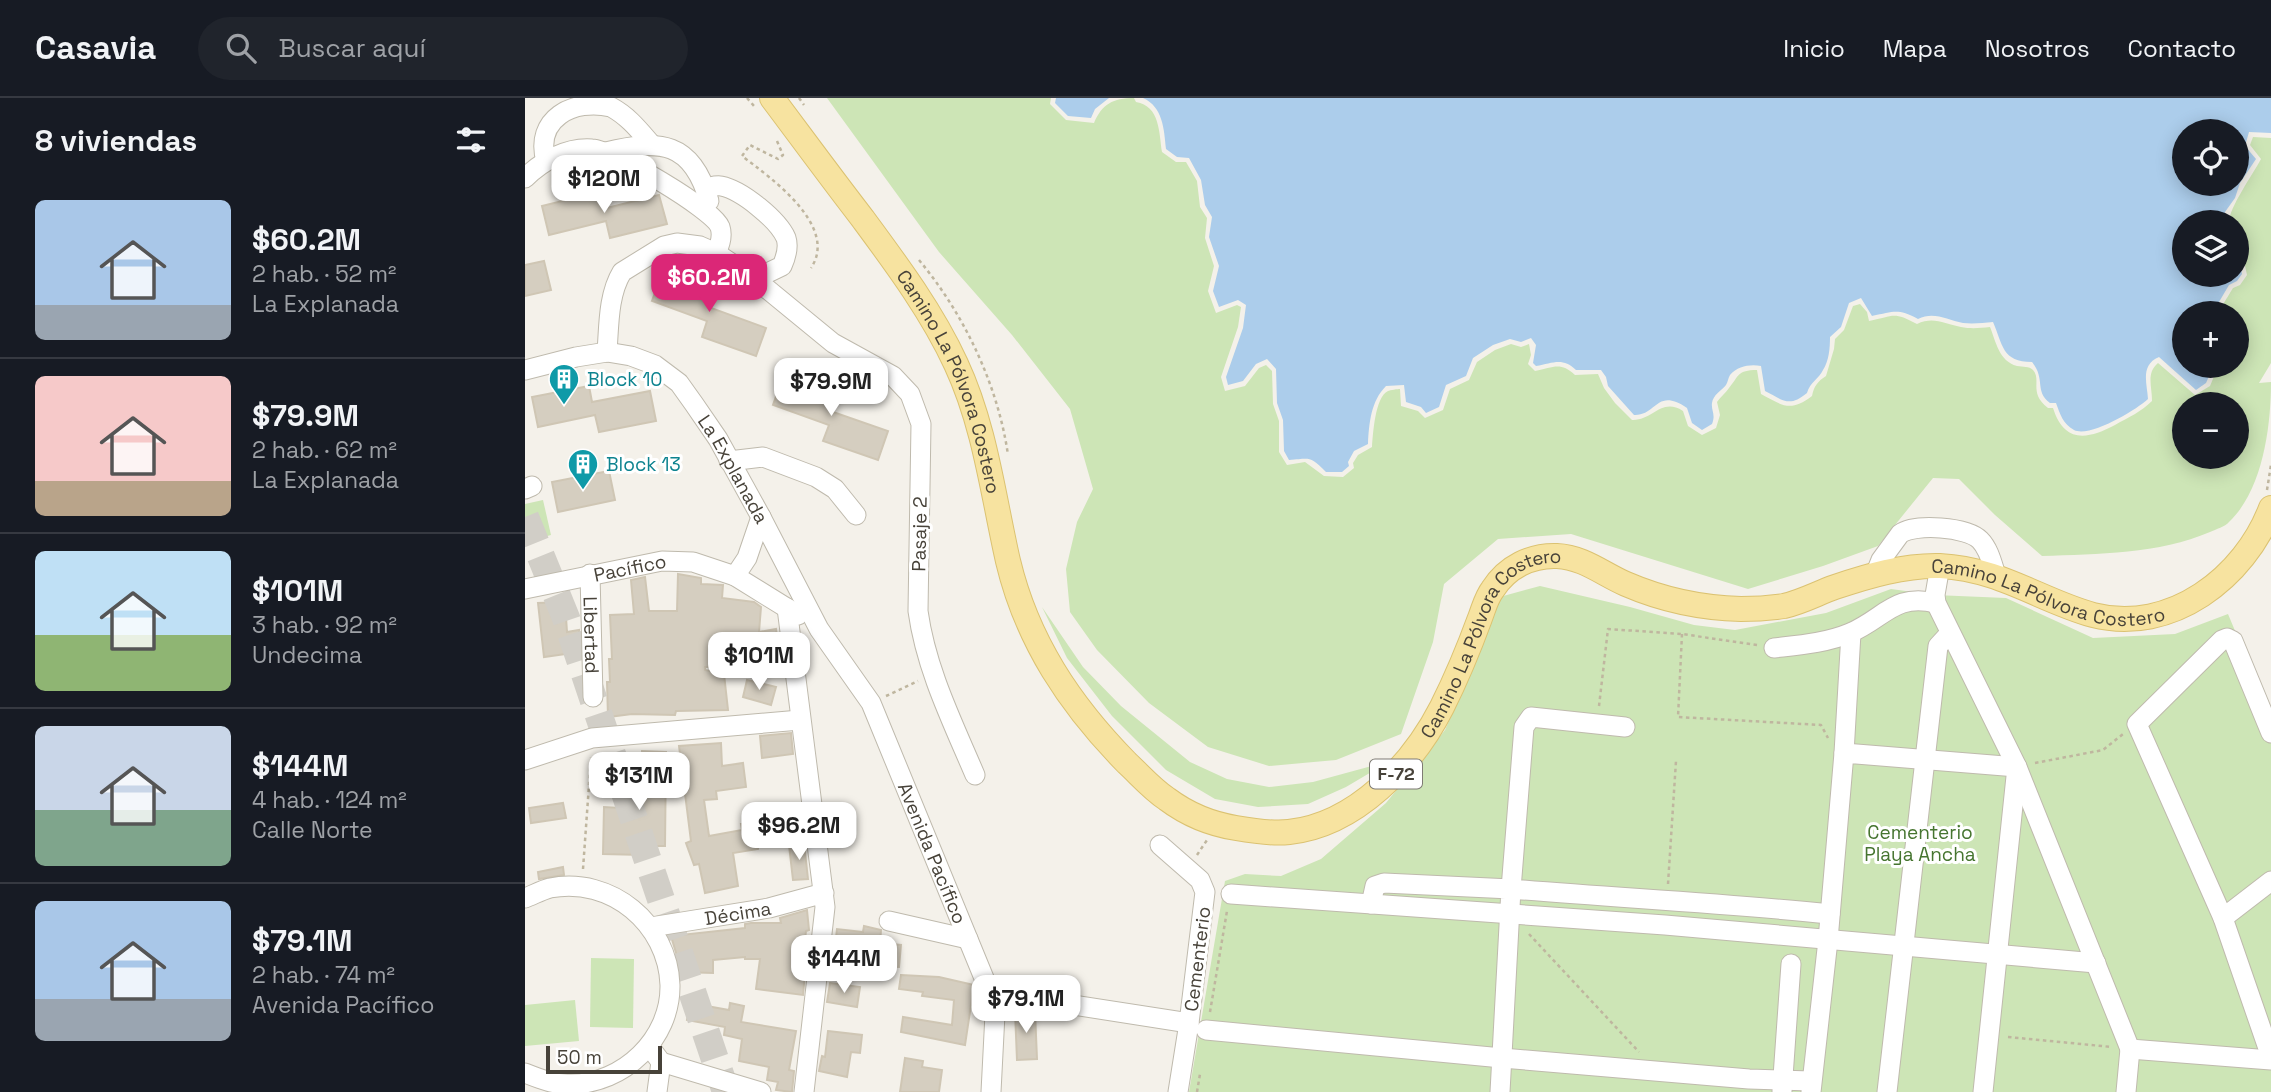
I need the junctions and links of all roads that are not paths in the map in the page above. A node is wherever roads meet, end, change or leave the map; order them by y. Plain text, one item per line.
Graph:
1 (763, 103) edge
2 (652, 144) junction
3 (606, 152) junction
4 (546, 161) junction
5 (525, 178) edge
6 (705, 188) junction
7 (713, 215) junction
8 (716, 253) junction
9 (755, 279) junction
10 (607, 352) junction
11 (525, 370) edge
12 (729, 461) junction
13 (2271, 508) edge
14 (856, 515) dead end
15 (761, 517) junction
16 (1940, 566) junction
17 (590, 575) junction
18 (1875, 575) junction
19 (1996, 575) junction
20 (735, 576) junction
21 (525, 589) edge
22 (1936, 603) junction
23 (787, 608) junction
24 (820, 629) junction
25 (1851, 633) junction
26 (1950, 633) junction
27 (1774, 648) road end
28 (593, 697) dead end
29 (800, 720) junction
30 (1625, 727) dead end
31 (2271, 733) edge
32 (1844, 753) junction
33 (1925, 759) junction
34 (525, 760) edge
35 (2017, 767) junction
36 (975, 775) dead end
37 (1160, 845) dead end
38 (2271, 881) edge
39 (1511, 889) junction
40 (824, 893) junction
41 (1231, 894) road end
42 (525, 898) edge
43 (1371, 904) junction
44 (1510, 913) junction
45 (1830, 914) junction
46 (2223, 918) junction
47 (889, 920) dead end
48 (651, 927) junction
49 (968, 939) junction
50 (1828, 940) junction
51 (1905, 947) junction
52 (1997, 953) junction
53 (2096, 963) junction
54 (1791, 964) dead end
55 (1009, 995) dead end
56 (1198, 1027) junction
57 (649, 1046) junction
58 (2130, 1049) junction
59 (1502, 1058) junction
60 (2271, 1058) edge
61 (661, 1062) junction
62 (525, 1073) edge
63 (1782, 1086) edge
64 (1811, 1087) edge
65 (570, 1088) edge
66 (657, 1092) edge
67 (761, 1092) edge
68 (804, 1092) edge
69 (991, 1092) edge
70 (1178, 1092) edge
71 (1500, 1092) edge
72 (1887, 1092) edge
73 (1983, 1092) edge
74 (2126, 1092) edge

1 - 18 main road, Camino La Pólvora Costero / F-72
2 - 3 street
2 - 4 street
2 - 6 street
3 - 4 street
3 - 7 street
4 - 5 street
6 - 7 street
6 - 9 street
7 - 8 street
8 - 9 street
8 - 10 street
9 - 36 street, Pasaje 2
10 - 11 street, La Explanada
10 - 12 street, La Explanada
12 - 14 street
12 - 15 street, La Explanada
13 - 19 main road, Camino La Pólvora Costero / F-72
15 - 20 street
15 - 24 street, La Explanada
16 - 18 main road, Camino La Pólvora Costero / F-72
16 - 19 main road, Camino La Pólvora Costero / F-72
16 - 22 street
17 - 20 street, Pacífico
17 - 21 street, Pacífico
17 - 28 street, Libertad
18 - 19 street
20 - 23 street, Pacífico
22 - 25 street
22 - 26 street
23 - 24 street, Pacífico
23 - 29 street
24 - 49 street, Avenida Pacífico
25 - 27 street
25 - 32 street
26 - 33 street
26 - 35 street
29 - 34 street
29 - 40 street
30 - 39 street
31 - 46 street
32 - 33 street
32 - 45 street
33 - 35 street
33 - 51 street
35 - 52 street
35 - 53 street
37 - 56 street, Cementerio
38 - 46 street
39 - 43 street
39 - 44 street
39 - 45 street
40 - 48 street, Décima
40 - 68 street
41 - 43 street
42 - 48 street
43 - 44 street
44 - 50 street
44 - 59 street
45 - 50 street
46 - 60 street
47 - 49 street
48 - 57 street
49 - 69 street, Avenida Pacífico
50 - 51 street
50 - 64 street
51 - 52 street
51 - 72 street
52 - 53 street
52 - 73 street
53 - 58 street
54 - 63 street
55 - 56 street
56 - 59 street
56 - 70 street, Cementerio
57 - 61 street
57 - 65 street
58 - 60 street
58 - 74 street
59 - 63 street
59 - 71 street
61 - 66 street
61 - 67 street
62 - 65 street
63 - 64 street

